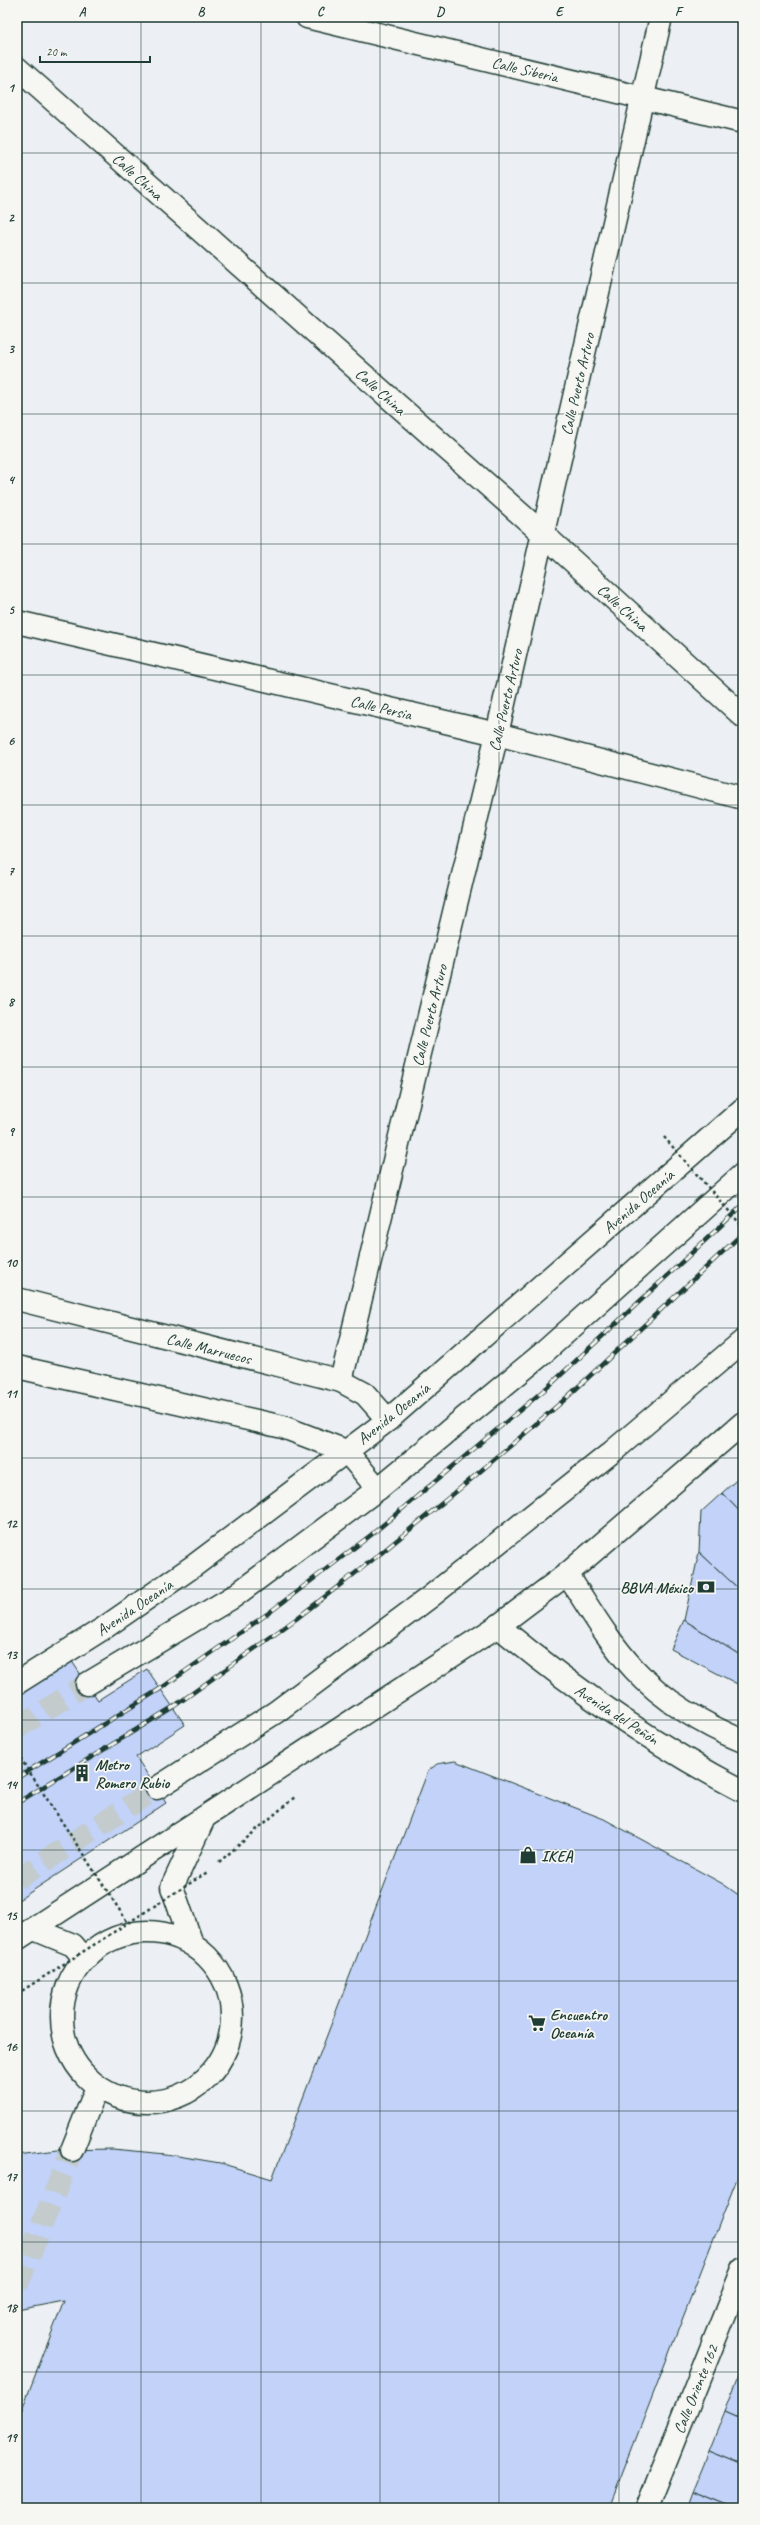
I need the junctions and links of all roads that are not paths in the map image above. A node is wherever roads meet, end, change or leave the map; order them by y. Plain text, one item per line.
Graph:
1 (307, 17) edge
2 (661, 17) edge
3 (17, 68) edge
4 (642, 97) junction
5 (743, 122) edge
6 (543, 534) junction
7 (17, 622) edge
8 (743, 716) edge
9 (497, 734) junction
10 (743, 798) edge
11 (743, 1109) edge
12 (743, 1174) edge
13 (17, 1299) edge
14 (743, 1341) edge
15 (17, 1367) edge
16 (341, 1381) junction
17 (388, 1420) junction
18 (743, 1423) edge
19 (346, 1451) junction
20 (378, 1489) junction
21 (567, 1574) junction
22 (498, 1626) junction
23 (17, 1683) edge
24 (87, 1684) tunnel mouth
25 (743, 1741) edge
26 (157, 1788) tunnel mouth
27 (743, 1791) edge
28 (204, 1818) junction
29 (26, 1934) edge
30 (192, 1944) junction
31 (84, 1958) junction
32 (98, 2087) junction
33 (72, 2150) tunnel mouth
34 (743, 2269) edge
35 (647, 2508) edge

1 - 4 main road, Calle Siberia
2 - 4 main road, Calle Puerto Arturo
3 - 6 main road, Calle China
4 - 5 main road, Calle Siberia
4 - 6 main road, Calle Puerto Arturo
6 - 8 main road, Calle China
6 - 9 main road, Calle Puerto Arturo
7 - 9 main road, Calle Persia
9 - 10 main road, Calle Persia
9 - 16 main road, Calle Puerto Arturo
11 - 17 main road, Avenida Oceanía
12 - 20 main road
13 - 16 main road, Calle Marruecos
14 - 26 main road
15 - 19 main road
16 - 17 main road, Calle Marruecos
17 - 19 main road, Avenida Oceanía
18 - 21 main road
19 - 20 main road
19 - 23 main road, Avenida Oceanía
20 - 24 main road
21 - 22 main road
21 - 25 main road
22 - 27 main road, Avenida del Peñón
22 - 28 main road
28 - 29 main road
28 - 30 main road
29 - 31 main road
30 - 31 main road
30 - 32 main road
31 - 32 main road
32 - 33 main road
34 - 35 main road, Calle Oriente 162

